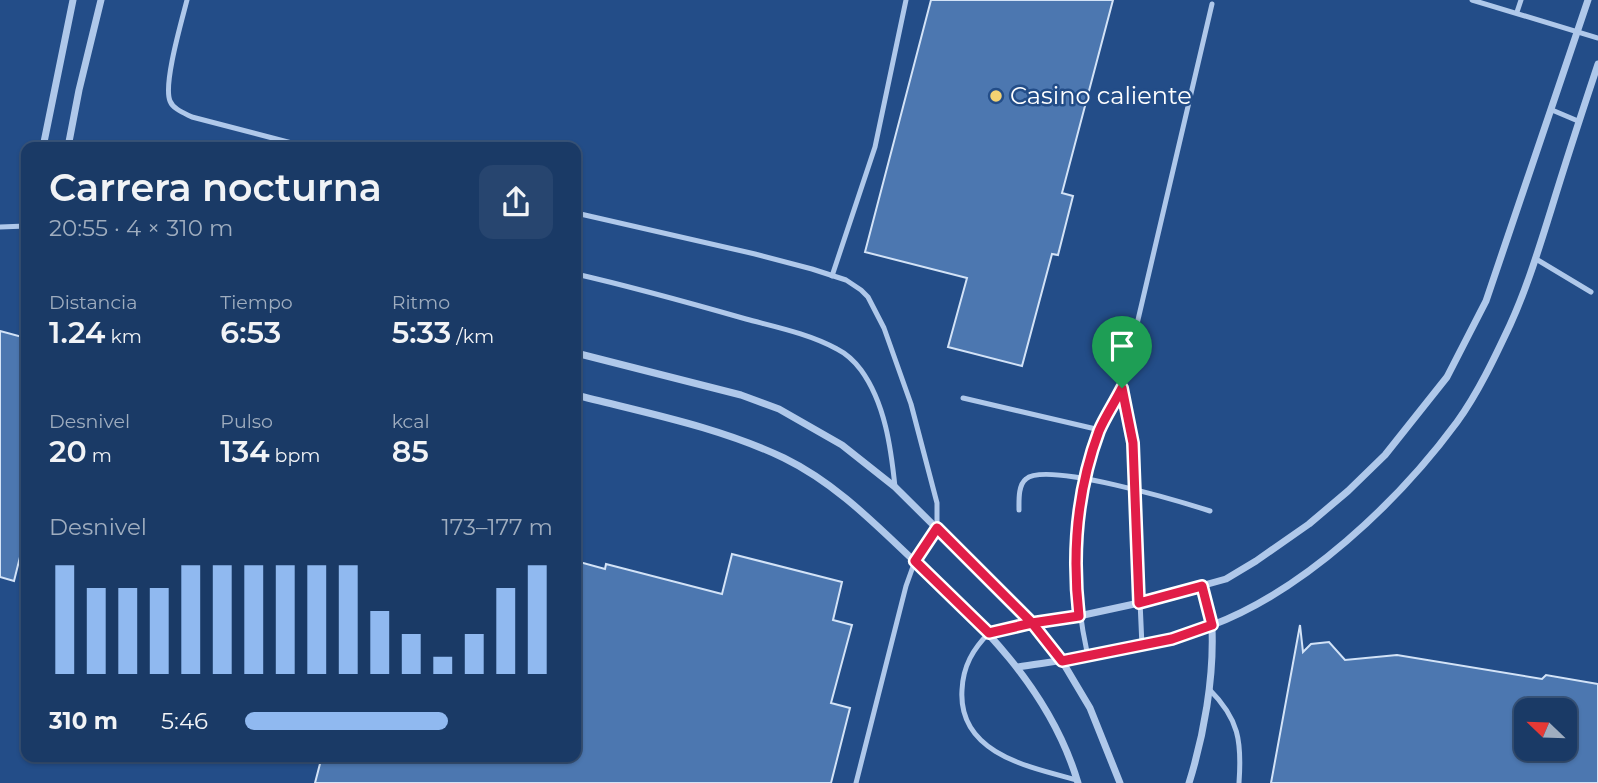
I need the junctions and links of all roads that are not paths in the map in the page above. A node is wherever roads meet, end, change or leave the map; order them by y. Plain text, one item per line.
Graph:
1 (73, 0) edge
2 (101, 0) edge
3 (187, 0) edge
4 (906, 0) edge
5 (1472, 0) edge
6 (1521, 0) edge
7 (1588, 0) edge
8 (1212, 4) dead end
9 (1517, 12) junction
10 (1578, 31) junction
11 (1598, 38) edge
12 (1598, 64) edge
13 (1552, 110) junction
14 (1578, 121) junction
15 (44, 142) edge
16 (69, 142) edge
17 (284, 142) edge
18 (581, 214) edge
19 (21, 226) edge
20 (0, 227) edge
21 (1536, 259) junction
22 (581, 275) edge
23 (832, 276) junction
24 (1591, 292) dead end
25 (581, 355) edge
26 (1122, 388) junction
27 (581, 397) edge
28 (963, 398) dead end
29 (1100, 430) junction
30 (1085, 479) junction
31 (895, 487) junction
32 (1136, 490) junction
33 (1019, 510) dead end
34 (1210, 512) dead end
35 (937, 528) junction
36 (915, 561) junction
37 (1202, 586) junction
38 (1139, 603) junction
39 (1079, 616) junction
40 (1032, 623) junction
41 (1212, 625) junction
42 (989, 633) junction
43 (1142, 646) junction
44 (1088, 657) junction
45 (1062, 661) junction
46 (1018, 667) junction
47 (1209, 689) junction
48 (1077, 781) edge
49 (856, 783) edge
50 (1120, 783) edge
51 (1189, 783) edge
52 (1239, 783) edge

1 - 15 street
2 - 16 street
3 - 17 lane
4 - 23 lane
5 - 9 lane
6 - 9 lane
7 - 10 street
8 - 26 lane
9 - 10 lane
10 - 11 lane
10 - 13 street
12 - 14 street
13 - 14 lane
13 - 37 street
14 - 21 street
18 - 23 lane
19 - 20 lane
21 - 24 lane
21 - 41 street
22 - 31 lane
23 - 35 lane
25 - 31 street
26 - 29 lane
26 - 32 lane
27 - 36 street
28 - 29 lane
29 - 30 lane
30 - 32 lane
30 - 33 lane
30 - 39 lane
31 - 35 street
32 - 34 lane
32 - 38 lane
35 - 36 lane
35 - 40 street
36 - 42 street
36 - 49 lane
37 - 38 street
37 - 41 street
38 - 39 street
38 - 43 lane
39 - 40 street
39 - 44 lane
40 - 42 street
40 - 45 street
41 - 43 street
41 - 47 street
42 - 46 street
42 - 48 lane
43 - 44 street
44 - 45 street
45 - 46 street
45 - 50 street
46 - 48 street
47 - 51 street
47 - 52 lane

